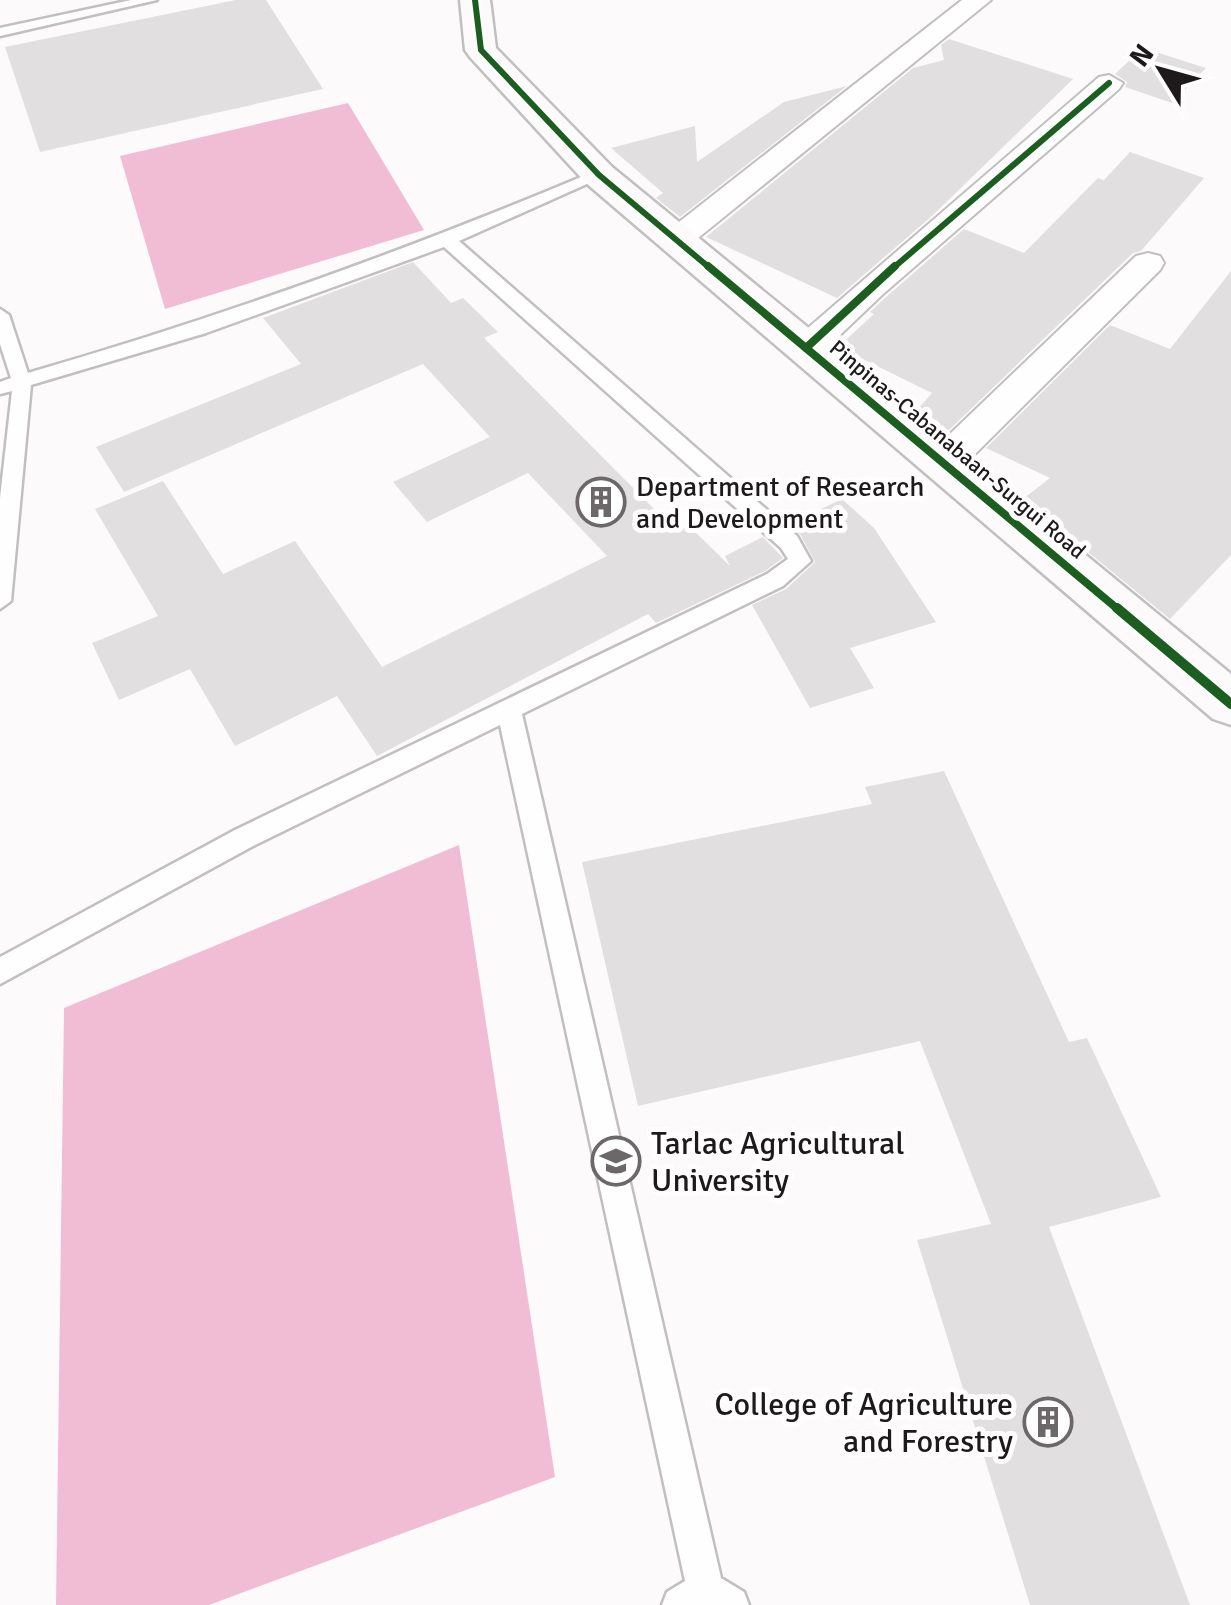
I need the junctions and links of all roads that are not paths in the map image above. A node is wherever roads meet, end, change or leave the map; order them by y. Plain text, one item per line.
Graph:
1 (150, 0) edge
2 (475, 0) edge
3 (978, 0) edge
4 (0, 32) edge
5 (1109, 83) dead end
6 (599, 176) junction
7 (447, 240) junction
8 (676, 240) junction
9 (1148, 263) dead end
10 (0, 315) edge
11 (806, 348) junction
12 (22, 383) junction
13 (0, 388) edge
14 (943, 463) junction
15 (0, 601) edge
16 (1231, 704) edge
17 (508, 711) junction
18 (0, 971) edge
19 (705, 1600) edge

1 - 4 lane
2 - 6 street, Pinpinas-Cabanabaan-Surgui Road
3 - 8 street
5 - 11 street
6 - 7 lane
6 - 8 street, Pinpinas-Cabanabaan-Surgui Road
7 - 12 lane
7 - 17 lane
8 - 11 street, Pinpinas-Cabanabaan-Surgui Road
9 - 14 street
10 - 12 lane
11 - 14 street, Pinpinas-Cabanabaan-Surgui Road
12 - 13 lane
12 - 15 lane
14 - 16 street, Pinpinas-Cabanabaan-Surgui Road
17 - 18 lane
17 - 19 lane

